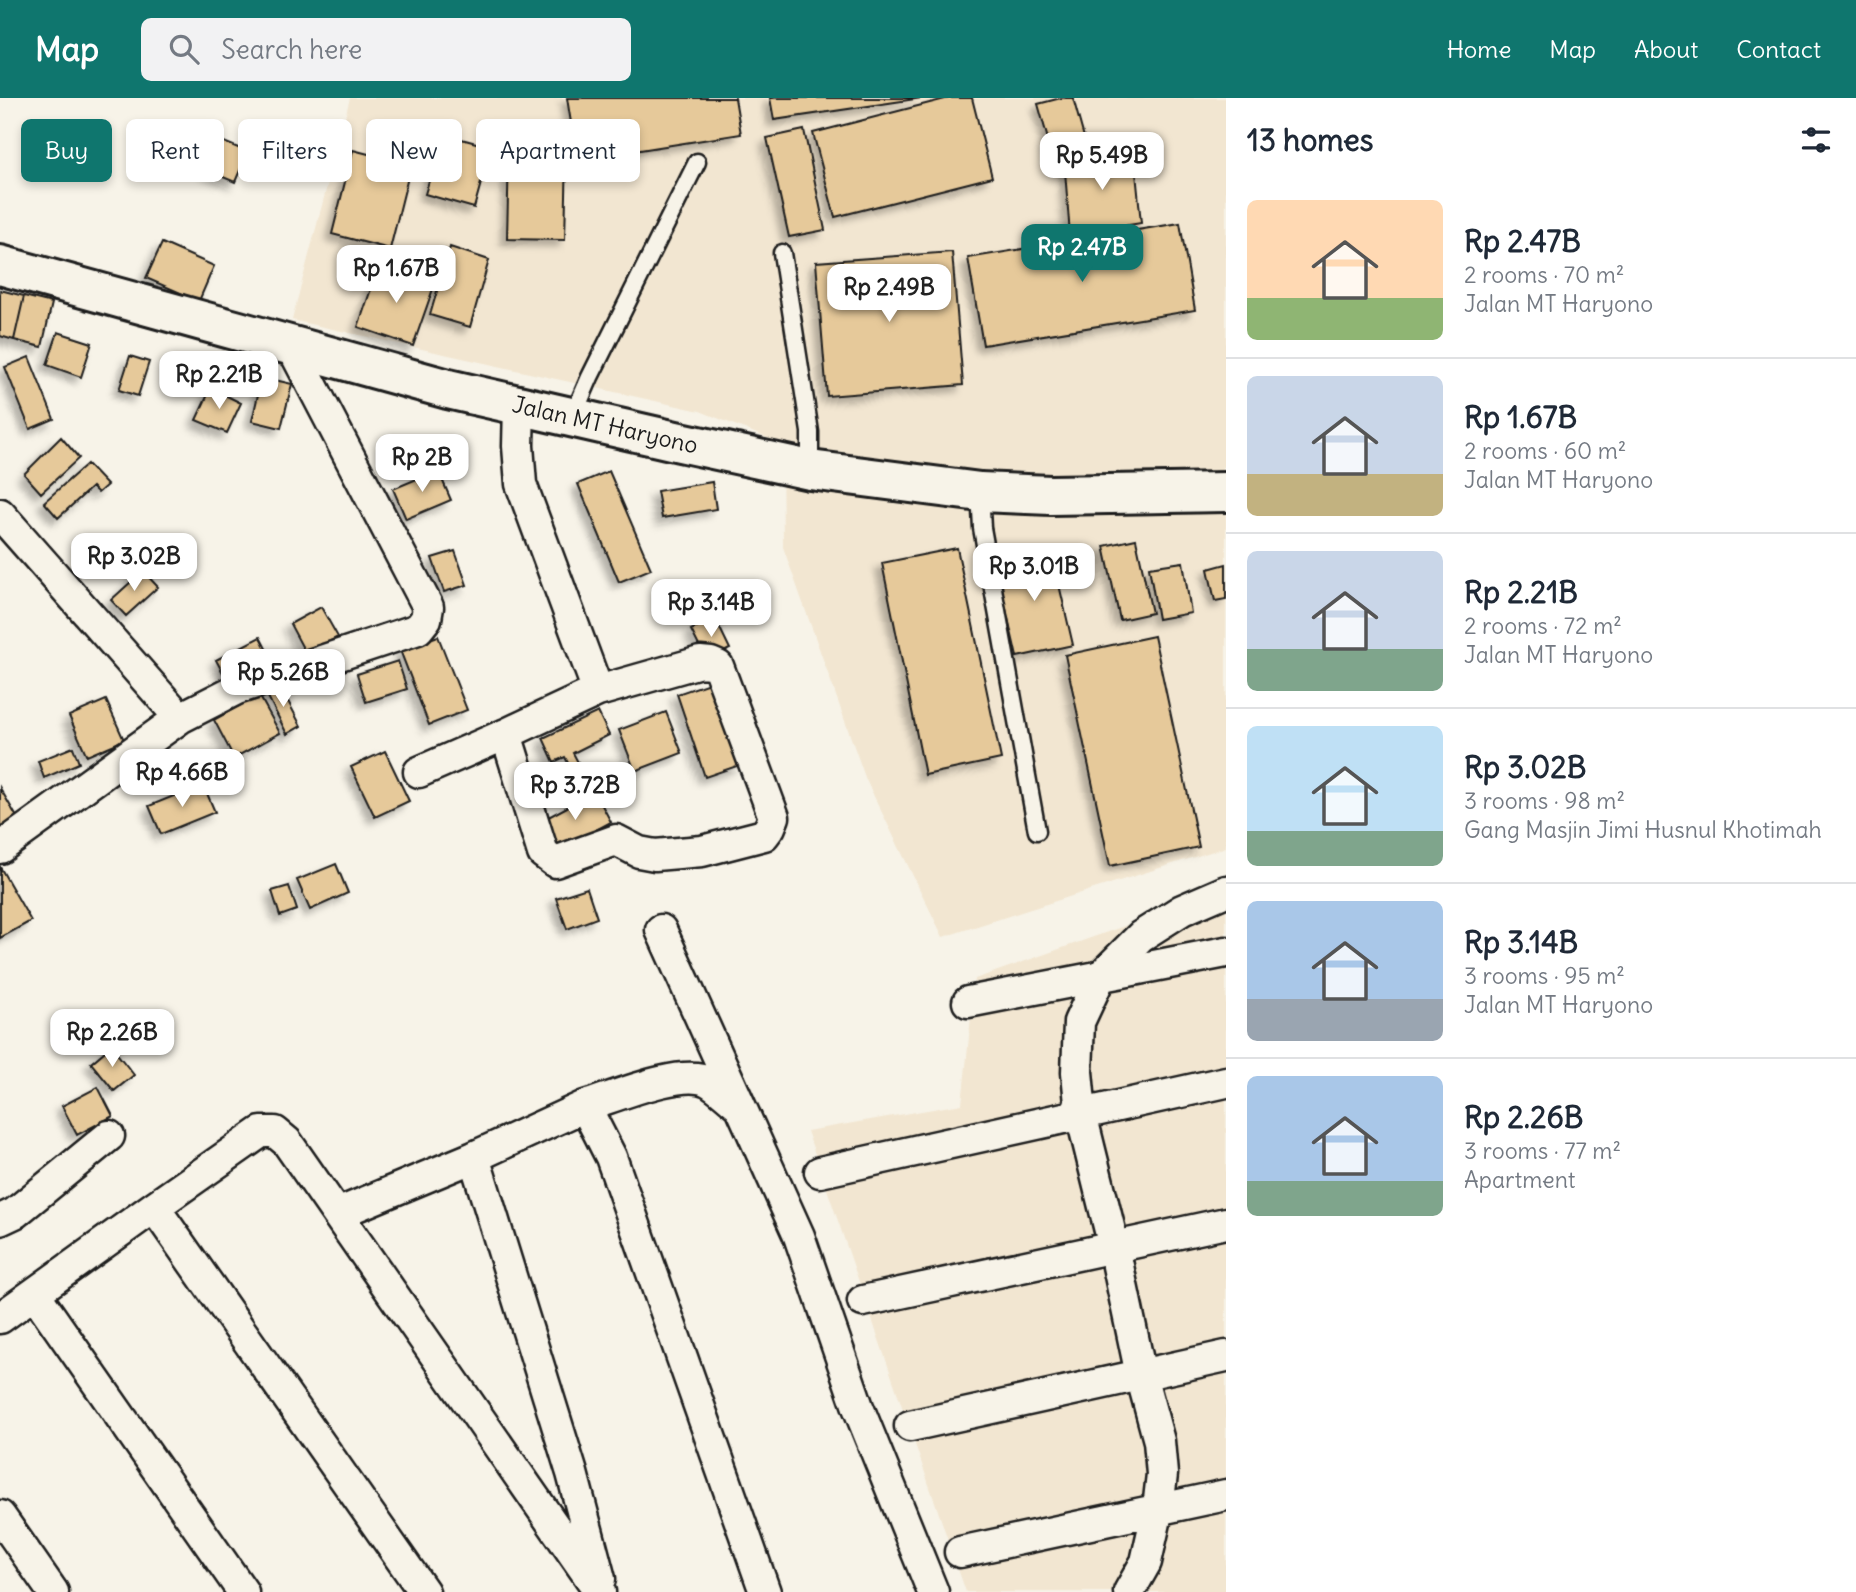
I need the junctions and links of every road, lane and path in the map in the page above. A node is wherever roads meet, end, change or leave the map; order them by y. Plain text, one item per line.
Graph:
1 (697, 162) dead end
2 (782, 253) dead end
3 (0, 265) edge
4 (291, 345) junction
5 (519, 404) junction
6 (573, 416) junction
7 (810, 470) junction
8 (980, 492) junction
9 (1226, 492) edge
10 (0, 514) edge
11 (598, 691) junction
12 (180, 718) junction
13 (506, 734) junction
14 (419, 772) dead end
15 (1037, 831) dead end
16 (0, 848) edge
17 (1226, 891) edge
18 (661, 930) dead end
19 (1226, 952) edge
20 (1100, 977) junction
21 (968, 1002) dead end
22 (1226, 1082) edge
23 (585, 1106) junction
24 (740, 1106) junction
25 (1082, 1114) junction
26 (109, 1136) dead end
27 (474, 1157) junction
28 (820, 1172) dead end
29 (154, 1207) junction
30 (337, 1214) junction
31 (0, 1220) edge
32 (1226, 1223) edge
33 (1114, 1247) junction
34 (35, 1294) junction
35 (863, 1301) dead end
36 (0, 1318) edge
37 (1226, 1356) edge
38 (1141, 1375) junction
39 (910, 1426) dead end
40 (1226, 1495) edge
41 (1158, 1509) junction
42 (0, 1516) edge
43 (960, 1552) dead end
44 (53, 1592) edge
45 (243, 1592) edge
46 (424, 1592) edge
47 (602, 1592) edge
48 (765, 1592) edge
49 (933, 1592) edge
50 (1129, 1592) edge

1 - 6 lane
2 - 7 lane
3 - 4 main road, Jalan MT Haryono
4 - 5 main road, Jalan MT Haryono
4 - 12 street
5 - 6 main road, Jalan MT Haryono
5 - 11 street
6 - 7 main road, Jalan MT Haryono
7 - 8 main road, Jalan MT Haryono
8 - 9 main road, Jalan MT Haryono
8 - 15 lane
10 - 12 street
11 - 13 street
11 - 13 street
12 - 16 street
13 - 14 street
17 - 20 street
18 - 24 street
19 - 20 street
20 - 21 street
20 - 25 street
22 - 25 street
23 - 24 street
23 - 27 street
23 - 48 street
24 - 49 street
25 - 28 street
25 - 33 street
26 - 31 street
27 - 30 street
27 - 47 street
29 - 30 street
29 - 34 street
29 - 46 street
30 - 47 street
32 - 33 street
33 - 35 street
33 - 38 street
34 - 36 street
34 - 45 street
37 - 38 street
38 - 39 street
38 - 41 street
40 - 41 street
41 - 43 street
41 - 50 street
42 - 44 street

